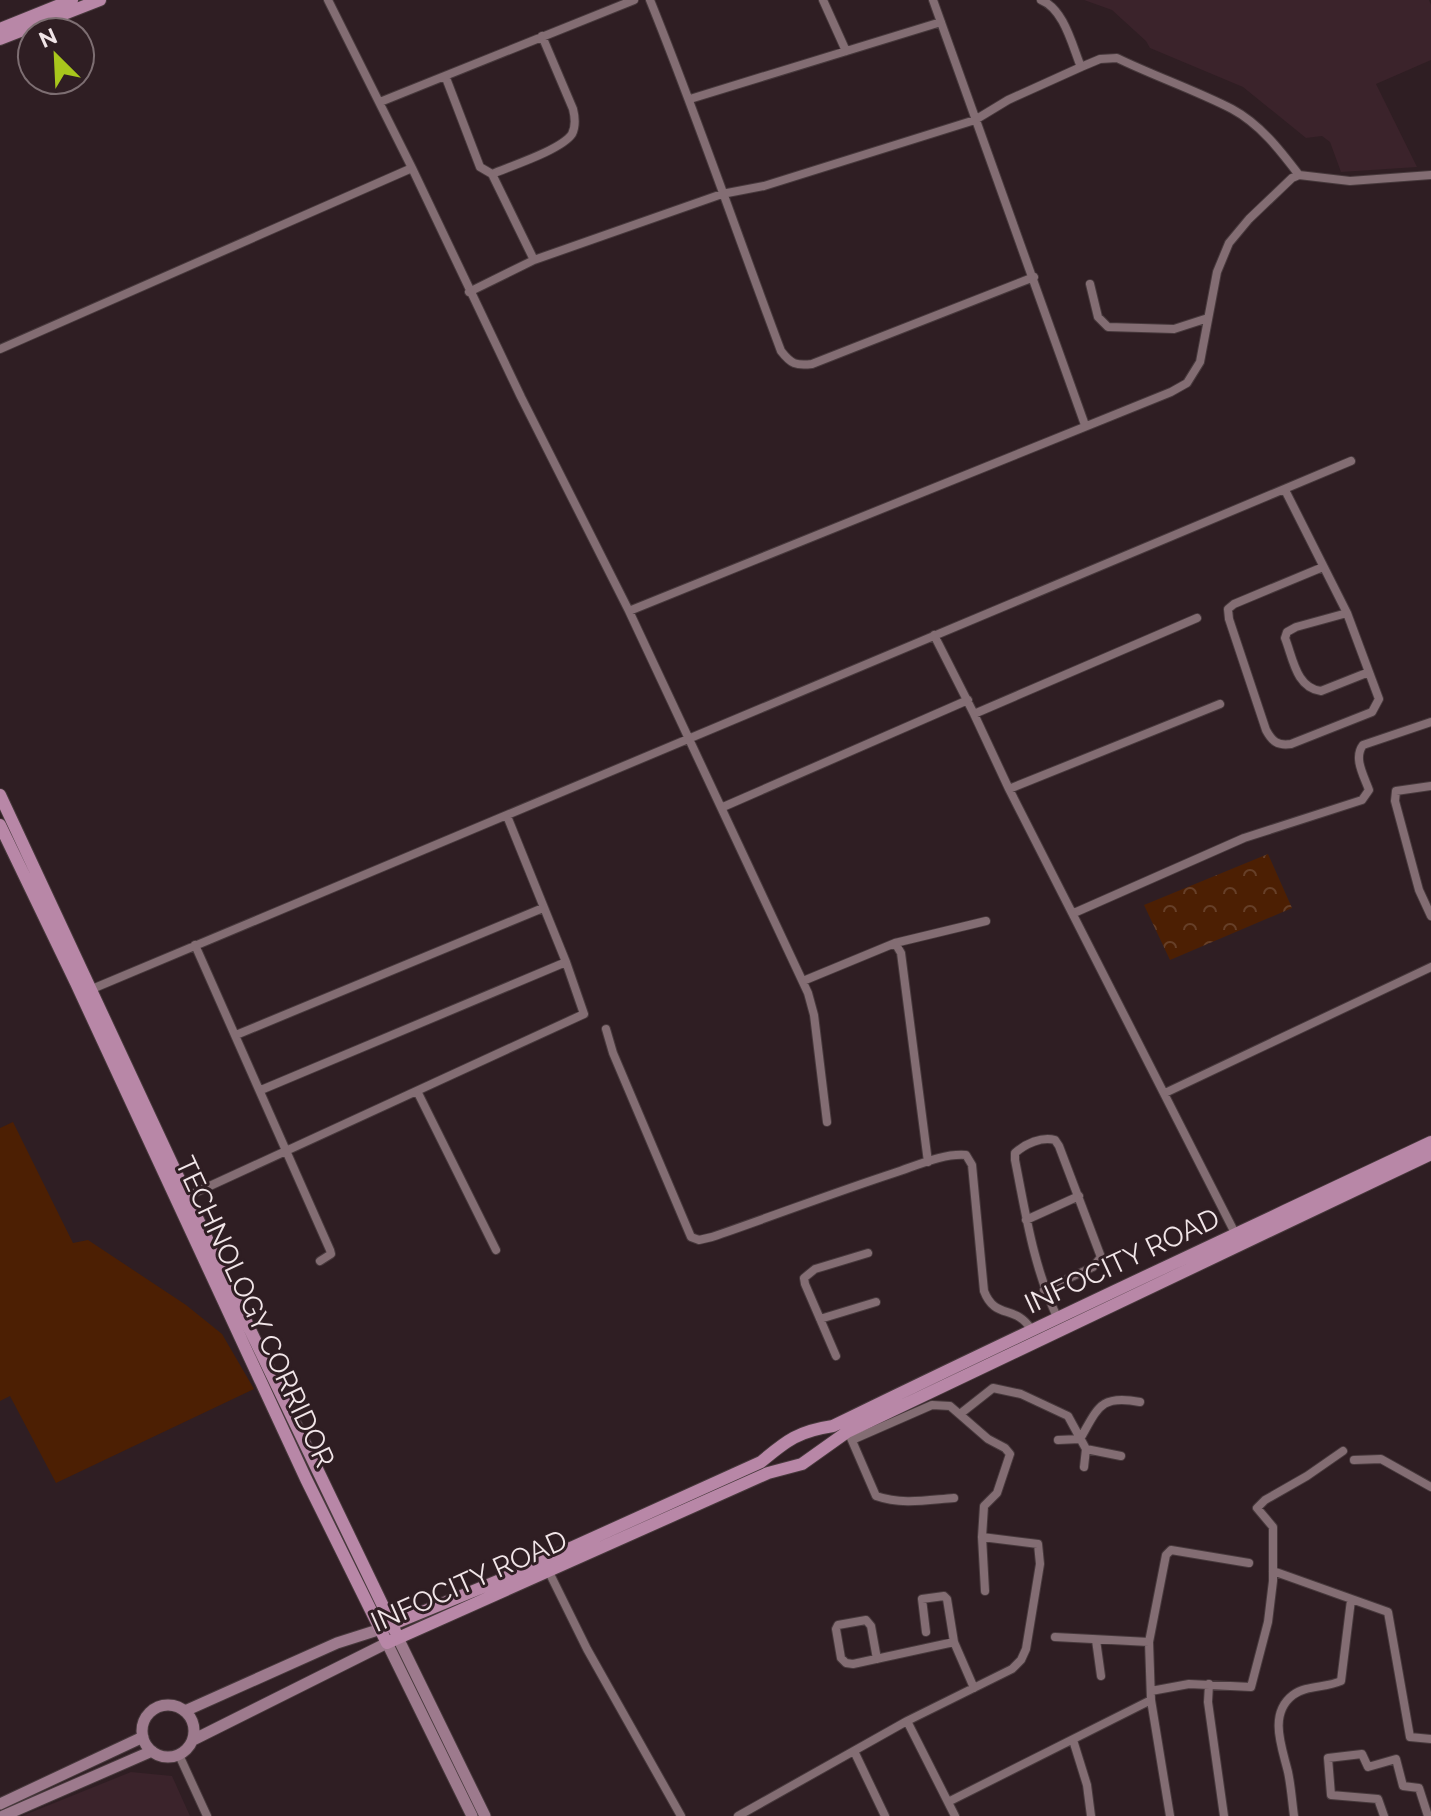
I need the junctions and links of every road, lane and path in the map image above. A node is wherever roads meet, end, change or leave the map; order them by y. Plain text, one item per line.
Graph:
1 (72, 0) edge
2 (100, 0) edge
3 (328, 0) edge
4 (634, 0) edge
5 (650, 0) edge
6 (823, 0) edge
7 (933, 0) edge
8 (1041, 0) edge
9 (941, 22) junction
10 (0, 29) edge
11 (542, 36) junction
12 (0, 39) edge
13 (846, 51) junction
14 (1081, 67) junction
15 (446, 78) junction
16 (690, 99) junction
17 (380, 102) junction
18 (975, 120) junction
19 (412, 168) junction
20 (492, 174) junction
21 (1299, 175) junction
22 (1431, 175) edge
23 (722, 194) junction
24 (534, 260) junction
25 (1034, 277) junction
26 (1090, 284) dead end
27 (469, 292) junction
28 (1208, 318) junction
29 (0, 349) edge
30 (1085, 425) junction
31 (1351, 461) dead end
32 (1285, 490) junction
33 (1323, 567) junction
34 (629, 611) junction
35 (1347, 613) junction
36 (1197, 618) dead end
37 (934, 635) junction
38 (1369, 672) junction
39 (968, 700) junction
40 (1220, 704) dead end
41 (974, 714) junction
42 (1431, 722) edge
43 (691, 740) junction
44 (1431, 786) edge
45 (1009, 789) junction
46 (0, 795) edge
47 (723, 807) junction
48 (507, 816) junction
49 (0, 825) edge
50 (543, 908) junction
51 (1074, 913) junction
52 (1431, 916) edge
53 (986, 921) dead end
54 (895, 943) junction
55 (195, 945) junction
56 (566, 962) junction
57 (1431, 967) edge
58 (803, 981) junction
59 (92, 989) junction
60 (606, 1029) dead end
61 (236, 1035) junction
62 (261, 1090) junction
63 (417, 1091) junction
64 (1165, 1093) junction
65 (827, 1122) dead end
66 (1431, 1142) edge
67 (286, 1152) junction
68 (1431, 1154) edge
69 (163, 1158) junction
70 (928, 1162) junction
71 (188, 1196) junction
72 (1079, 1196) junction
73 (1026, 1220) junction
74 (1236, 1235) junction
75 (496, 1250) dead end
76 (868, 1253) dead end
77 (320, 1261) dead end
78 (1171, 1272) junction
79 (1044, 1290) junction
80 (876, 1302) dead end
81 (1057, 1317) junction
82 (820, 1319) junction
83 (1031, 1329) junction
84 (836, 1356) dead end
85 (1140, 1402) dead end
86 (960, 1414) junction
87 (843, 1434) junction
88 (1080, 1439) junction
89 (1058, 1440) dead end
90 (1086, 1449) junction
91 (1343, 1451) dead end
92 (1121, 1456) dead end
93 (1354, 1460) dead end
94 (764, 1467) junction
95 (1084, 1467) dead end
96 (1431, 1487) edge
97 (954, 1498) dead end
98 (982, 1537) junction
99 (1249, 1563) dead end
100 (1273, 1571) junction
101 (549, 1572) junction
102 (985, 1591) dead end
103 (1351, 1600) junction
104 (387, 1627) junction
105 (926, 1632) dead end
106 (1055, 1637) dead end
107 (392, 1640) junction
108 (1096, 1640) junction
109 (954, 1642) junction
110 (1149, 1642) junction
111 (877, 1659) junction
112 (1101, 1676) dead end
113 (1209, 1684) junction
114 (974, 1688) junction
115 (1151, 1695) junction
116 (185, 1711) junction
117 (907, 1721) junction
118 (143, 1737) junction
119 (1431, 1739) edge
120 (193, 1740) junction
121 (1073, 1740) junction
122 (152, 1751) junction
123 (854, 1751) junction
124 (179, 1755) junction
125 (948, 1802) junction
126 (0, 1804) edge
127 (3, 1816) edge
128 (207, 1816) edge
129 (472, 1816) edge
130 (485, 1816) edge
131 (681, 1816) edge
132 (738, 1816) edge
133 (885, 1816) edge
134 (955, 1816) edge
135 (1091, 1816) edge
136 (1170, 1816) edge
137 (1224, 1816) edge
138 (1294, 1816) edge
139 (1384, 1816) edge
140 (1429, 1816) edge

1 - 10 main road
2 - 12 main road
3 - 17 street
4 - 11 street
5 - 16 street
6 - 13 street
7 - 9 street
8 - 14 street
9 - 13 street
9 - 18 street
11 - 15 street
11 - 20 street
13 - 16 street
14 - 18 street
14 - 21 street
15 - 17 street
15 - 20 street
16 - 23 street
17 - 19 street
18 - 23 street
18 - 25 street
19 - 27 street
19 - 29 street
20 - 24 street
21 - 22 street
21 - 28 street
23 - 24 street
23 - 25 street
24 - 27 street
25 - 30 street
26 - 28 street
27 - 34 street
28 - 30 street
30 - 34 street
31 - 32 street
32 - 33 street
32 - 37 street
33 - 35 street
33 - 38 street
34 - 43 street
35 - 38 street
35 - 38 street
36 - 41 street
37 - 39 street
37 - 43 street
39 - 41 street
39 - 47 street
40 - 45 street
41 - 45 street
42 - 51 street
43 - 47 street
43 - 48 street
44 - 52 street
45 - 51 street
46 - 59 main road
47 - 58 street
48 - 50 street
48 - 55 street
49 - 69 main road, TECHNOLOGY CORRIDOR
50 - 56 street
50 - 61 street
51 - 64 street
53 - 54 street
54 - 58 street
54 - 70 street
55 - 59 street
55 - 61 street
56 - 62 street
56 - 63 street
57 - 64 street
58 - 65 street
59 - 69 main road
60 - 70 street
61 - 62 street
62 - 67 street
63 - 67 street
63 - 75 street
64 - 74 street
66 - 74 main road, INFOCITY ROAD
67 - 71 street
67 - 77 street
68 - 78 main road, INFOCITY ROAD
69 - 71 main road
69 - 104 main road, TECHNOLOGY CORRIDOR
70 - 83 street
71 - 104 main road
72 - 73 street
72 - 73 street
72 - 79 street
73 - 79 street
74 - 78 main road, INFOCITY ROAD
76 - 82 street
78 - 81 main road, INFOCITY ROAD
78 - 87 main road, INFOCITY ROAD
79 - 81 street
80 - 82 street
81 - 83 main road, INFOCITY ROAD
82 - 84 street
83 - 87 main road, INFOCITY ROAD
85 - 88 street
86 - 87 street
86 - 88 street
86 - 98 street
87 - 94 main road, INFOCITY ROAD
87 - 94 main road, INFOCITY ROAD
87 - 97 street
88 - 89 street
88 - 90 street
90 - 92 street
90 - 95 street
91 - 100 street
93 - 96 street
94 - 101 main road, INFOCITY ROAD
94 - 104 main road, INFOCITY ROAD
98 - 102 street
98 - 114 street
99 - 110 street
100 - 103 street
100 - 113 street
101 - 107 main road, INFOCITY ROAD
101 - 131 street
103 - 119 street
103 - 138 street
104 - 107 main road
104 - 116 street, INFOCITY ROAD
105 - 109 street
106 - 108 street
107 - 120 street, INFOCITY ROAD
107 - 129 street
107 - 130 street
108 - 110 street
108 - 112 street
109 - 111 street
109 - 114 street
110 - 115 street
111 - 111 street
113 - 115 street
113 - 137 street
114 - 117 street
115 - 121 street
115 - 136 street
116 - 118 street
116 - 120 street
117 - 123 street
117 - 125 street
118 - 122 street
118 - 126 street
120 - 124 street
121 - 125 street
121 - 135 street
122 - 124 street
122 - 127 street
123 - 132 street
123 - 133 street
124 - 128 street
125 - 134 street
139 - 140 street

